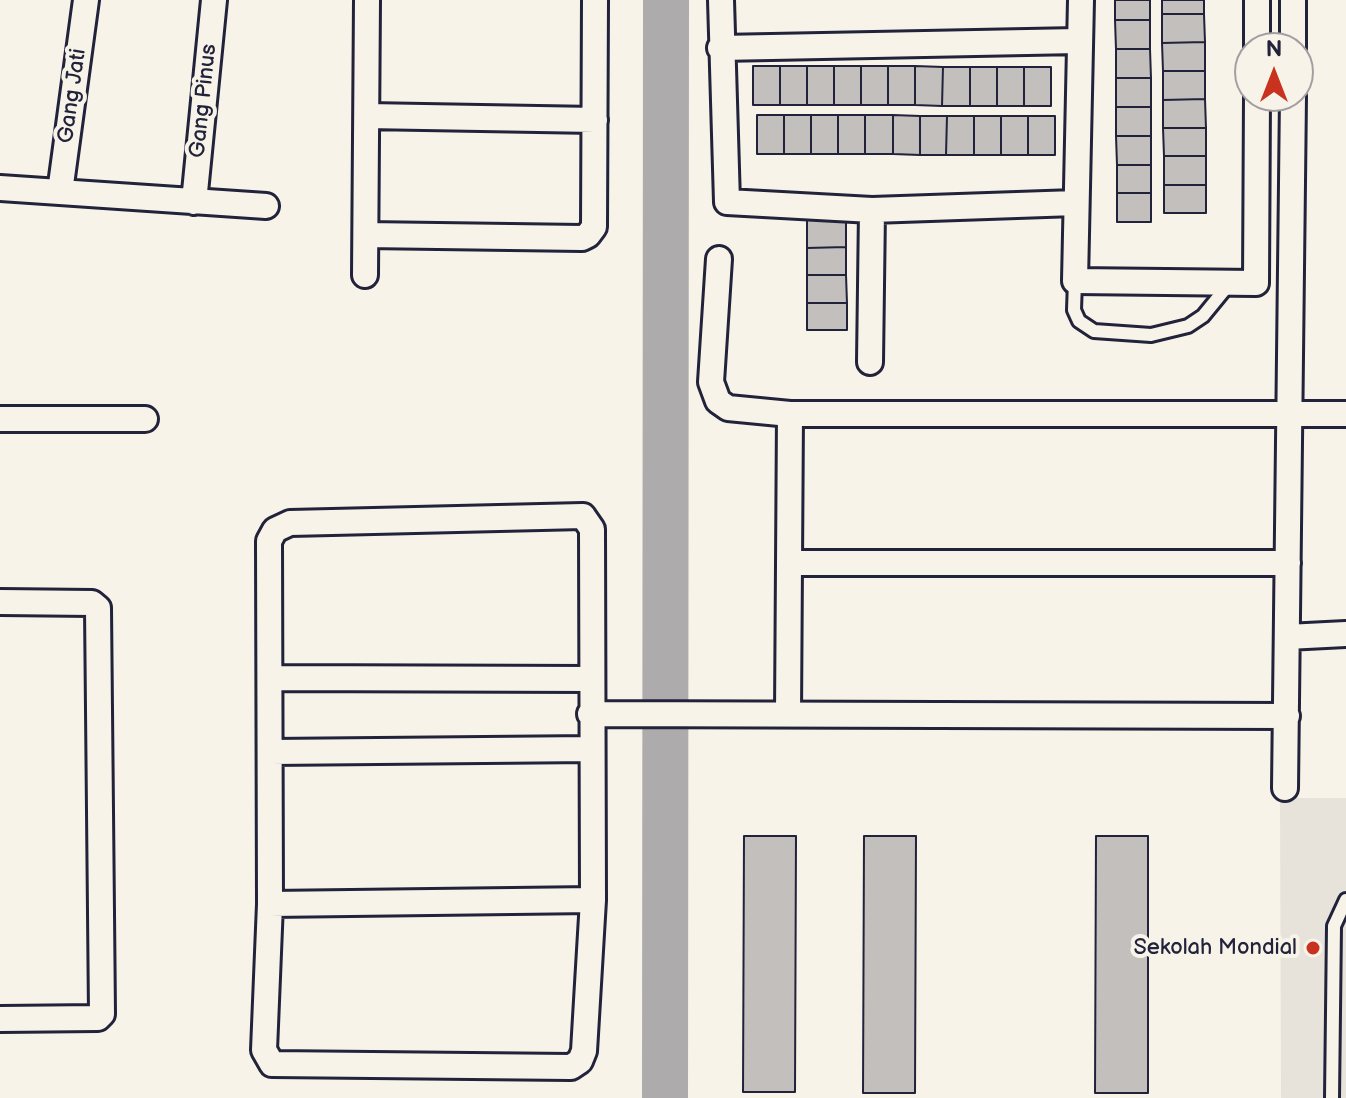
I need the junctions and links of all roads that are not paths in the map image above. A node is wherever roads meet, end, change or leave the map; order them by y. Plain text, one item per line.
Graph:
1 (86, 0) edge
2 (214, 0) edge
3 (367, 0) edge
4 (595, 0) edge
5 (721, 0) edge
6 (1081, 0) edge
7 (1257, 0) edge
8 (1293, 0) edge
9 (1257, 32) edge
10 (1293, 32) edge
11 (1078, 41) junction
12 (720, 48) junction
13 (1257, 112) edge
14 (1293, 112) edge
15 (367, 116) junction
16 (595, 120) junction
17 (0, 188) edge
18 (60, 192) junction
19 (194, 202) junction
20 (1075, 203) junction
21 (266, 206) dead end
22 (872, 210) junction
23 (366, 235) junction
24 (719, 259) dead end
25 (365, 275) dead end
26 (1075, 281) junction
27 (1230, 283) junction
28 (870, 362) dead end
29 (790, 414) junction
30 (1290, 414) junction
31 (1346, 414) edge
32 (0, 419) edge
33 (145, 419) dead end
34 (789, 563) junction
35 (1288, 563) junction
36 (0, 602) edge
37 (1346, 634) edge
38 (1287, 637) junction
39 (272, 678) junction
40 (591, 679) junction
41 (590, 714) junction
42 (788, 714) junction
43 (1287, 716) junction
44 (591, 749) junction
45 (271, 752) junction
46 (1285, 788) dead end
47 (593, 900) junction
48 (1346, 900) edge
49 (270, 904) junction
50 (1340, 1014) edge
51 (0, 1019) edge
52 (1332, 1098) edge

1 - 18 street, Gang Jati
2 - 19 street, Gang Pinus
3 - 15 street
4 - 16 street
5 - 12 street
6 - 11 street
7 - 9 street
8 - 10 street
11 - 12 street
11 - 20 street
12 - 22 street
13 - 27 street
14 - 30 street
15 - 16 street
15 - 23 street
16 - 23 street
17 - 18 street
18 - 19 street
19 - 21 street
20 - 22 street
20 - 26 street
22 - 28 street
23 - 25 street
24 - 29 street
26 - 27 street
26 - 27 lane
29 - 30 street
29 - 34 street
30 - 31 street
30 - 35 street
32 - 33 street
34 - 35 street
34 - 42 street
35 - 38 street
36 - 51 street
37 - 38 street
38 - 43 street
39 - 40 street
39 - 40 street
39 - 45 street
40 - 41 street
41 - 42 street
41 - 44 street
42 - 43 street
43 - 46 street
44 - 45 street
44 - 47 street
45 - 49 street
47 - 49 street
47 - 49 street
48 - 50 lane
50 - 52 lane

